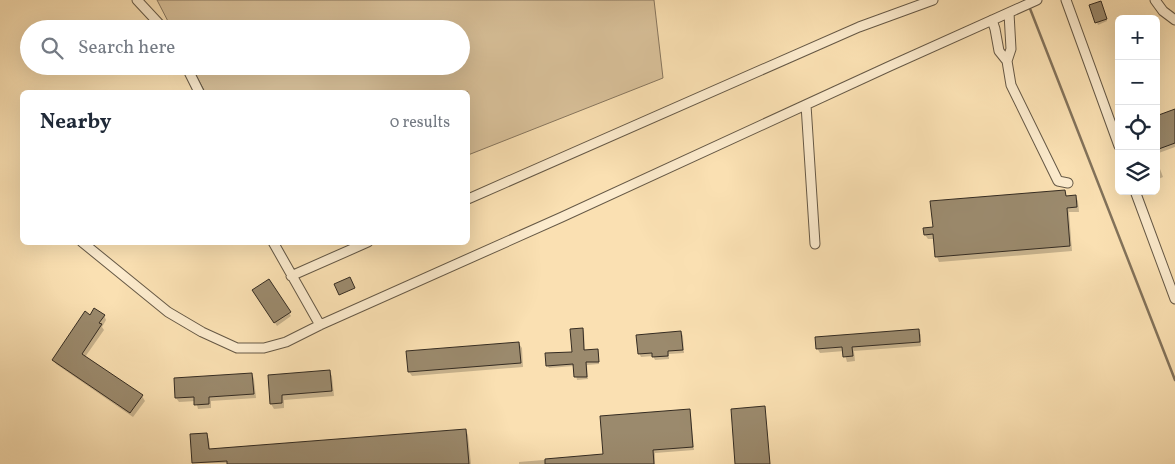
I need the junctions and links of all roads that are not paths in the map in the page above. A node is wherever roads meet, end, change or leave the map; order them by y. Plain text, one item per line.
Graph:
1 (137, 0) edge
2 (933, 0) edge
3 (1037, 0) edge
4 (1066, 0) edge
5 (1155, 0) edge
6 (1012, 12) junction
7 (156, 20) edge
8 (992, 20) junction
9 (1175, 20) edge
10 (1007, 61) junction
11 (190, 75) edge
12 (198, 90) edge
13 (806, 105) junction
14 (1115, 135) edge
15 (1068, 183) dead end
16 (1136, 195) edge
17 (470, 198) edge
18 (815, 244) dead end
19 (86, 245) edge
20 (275, 245) edge
21 (361, 245) edge
22 (291, 276) junction
23 (1175, 299) edge
24 (320, 325) junction

1 - 7 street
2 - 17 street
3 - 6 street
4 - 14 street
5 - 9 street
6 - 8 street
6 - 10 street
8 - 10 street
8 - 13 street
10 - 15 street
11 - 12 street
13 - 18 street
13 - 24 street
16 - 23 street
19 - 24 street
20 - 22 street
21 - 22 street
22 - 24 street

